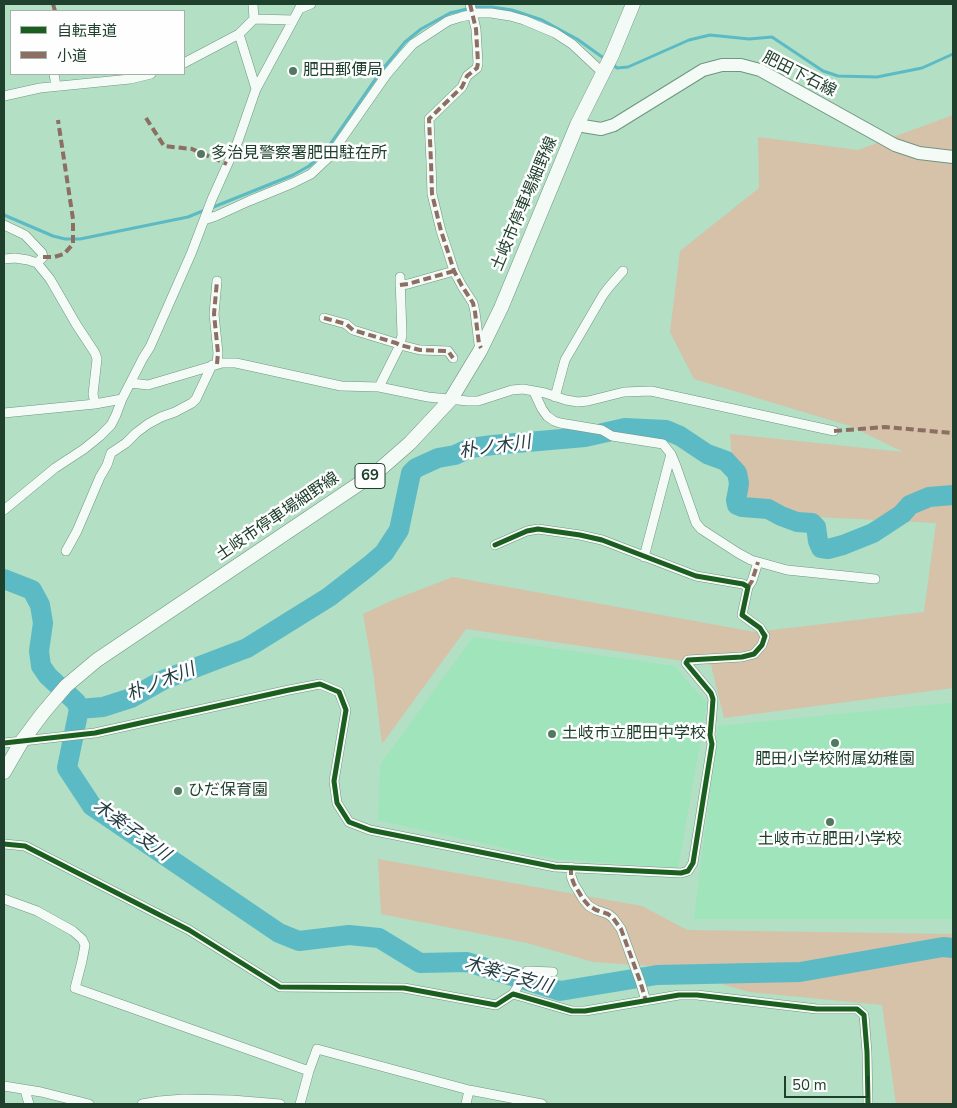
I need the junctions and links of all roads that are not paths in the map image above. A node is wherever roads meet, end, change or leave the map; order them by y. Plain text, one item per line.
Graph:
1 (253, 4) edge
2 (311, 4) edge
3 (470, 4) edge
4 (633, 4) edge
5 (300, 6) edge
6 (472, 14) junction
7 (254, 19) junction
8 (293, 20) junction
9 (239, 34) junction
10 (185, 62) edge
11 (604, 72) junction
12 (54, 75) edge
13 (146, 75) edge
14 (56, 86) junction
15 (256, 90) junction
16 (4, 96) edge
17 (578, 125) junction
18 (953, 156) edge
19 (204, 218) junction
20 (4, 225) edge
21 (4, 259) edge
22 (37, 263) junction
23 (454, 271) junction
24 (624, 271) dead end
25 (217, 281) dead end
26 (324, 318) dead end
27 (400, 345) junction
28 (481, 348) junction
29 (453, 358) dead end
30 (215, 365) junction
31 (131, 383) junction
32 (380, 387) junction
33 (534, 392) junction
34 (555, 397) junction
35 (122, 399) junction
36 (451, 399) junction
37 (94, 404) junction
38 (4, 413) edge
39 (834, 431) dead end
40 (671, 454) junction
41 (4, 510) edge
42 (495, 545) dead end
43 (66, 551) dead end
44 (644, 557) junction
45 (758, 562) junction
46 (875, 579) dead end
47 (748, 587) junction
48 (22, 741) junction
49 (4, 744) edge
50 (4, 772) edge
51 (4, 844) edge
52 (571, 867) junction
53 (4, 899) edge
54 (553, 972) dead end
55 (513, 994) junction
56 (646, 1001) junction
57 (309, 1071) junction
58 (4, 1086) edge
59 (25, 1090) junction
60 (469, 1090) junction
61 (29, 1104) edge
62 (89, 1104) edge
63 (142, 1104) edge
64 (280, 1104) edge
65 (300, 1104) edge
66 (466, 1104) edge
67 (542, 1104) edge
68 (868, 1104) edge

1 - 7 street
2 - 5 street
3 - 6 street
4 - 11 main road, 土岐市停車場細野線 / 69
5 - 8 street
6 - 11 street
6 - 19 street
6 - 23 street
7 - 8 street
7 - 9 street
8 - 15 street
9 - 10 street
9 - 15 street
11 - 17 main road, 土岐市停車場細野線 / 69
12 - 14 street
13 - 14 street
14 - 16 street
15 - 19 street
17 - 18 main road, 肥田下石線
17 - 28 main road, 土岐市停車場細野線 / 69
19 - 31 street
20 - 22 street
21 - 22 street
22 - 37 street
23 - 27 street
23 - 28 street
24 - 34 street
25 - 30 street
26 - 27 street
27 - 29 street
27 - 32 street
28 - 36 main road, 土岐市停車場細野線 / 69
30 - 31 street
30 - 32 street
30 - 43 street
31 - 35 street
32 - 36 street
33 - 34 street
33 - 36 street
33 - 40 street
34 - 39 street
35 - 37 street
35 - 41 street
36 - 48 main road, 土岐市停車場細野線 / 69
37 - 38 street
40 - 44 street
40 - 45 street
42 - 44 street
44 - 47 street
45 - 46 street
45 - 47 street
47 - 52 street
48 - 49 street
48 - 50 main road, 土岐市停車場細野線 / 69
48 - 52 street
51 - 55 street
52 - 56 street
53 - 57 street
54 - 55 street
55 - 56 street
56 - 68 street
57 - 60 street
57 - 65 street
58 - 59 street
59 - 61 street
59 - 62 street
60 - 66 street
60 - 67 street
63 - 64 street

